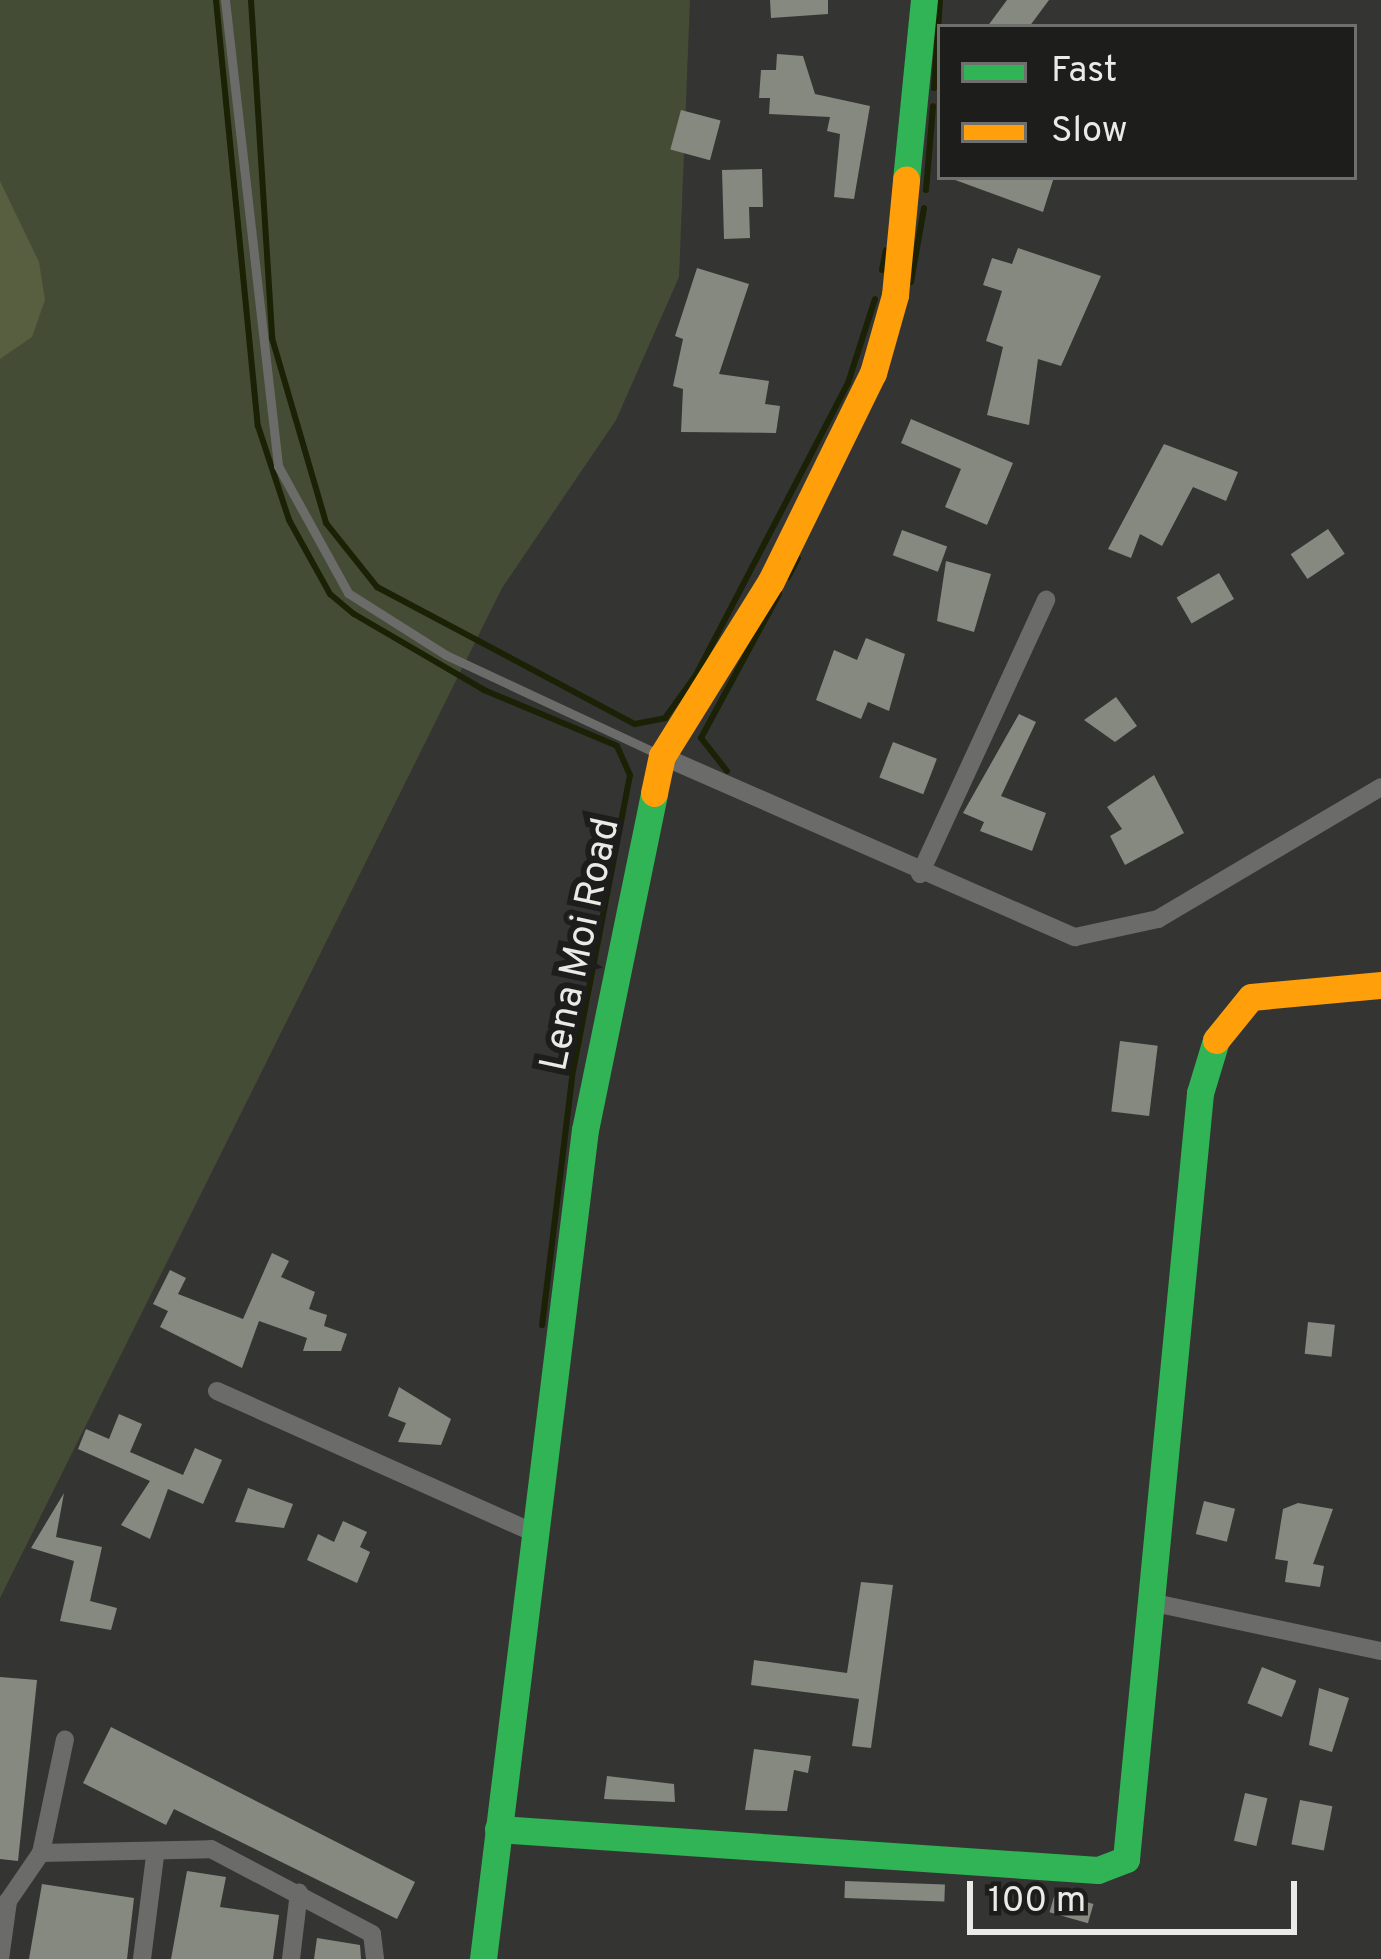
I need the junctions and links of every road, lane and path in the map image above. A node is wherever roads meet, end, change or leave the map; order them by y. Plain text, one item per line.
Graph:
1 (224, 0) edge
2 (924, 0) edge
3 (1046, 600) dead end
4 (662, 756) junction
5 (1381, 787) edge
6 (920, 874) junction
7 (1381, 985) edge
8 (217, 1391) dead end
9 (532, 1532) junction
10 (1150, 1603) junction
11 (1381, 1652) edge
12 (65, 1739) dead end
13 (498, 1829) junction
14 (40, 1853) junction
15 (155, 1856) junction
16 (299, 1892) junction
17 (0, 1959) edge
18 (142, 1959) edge
19 (291, 1959) edge
20 (375, 1959) edge
21 (483, 1959) edge

1 - 4 lane
2 - 4 street, Lena Moi Road
3 - 6 street
4 - 6 street
4 - 9 street, Lena Moi Road
5 - 6 street
7 - 10 street
8 - 9 street
9 - 13 street, Lena Moi Road
10 - 11 street
10 - 13 street
12 - 14 street
13 - 21 street, Lena Moi Road
14 - 15 street
14 - 17 street
15 - 16 street
15 - 18 street
16 - 19 street
16 - 20 street

